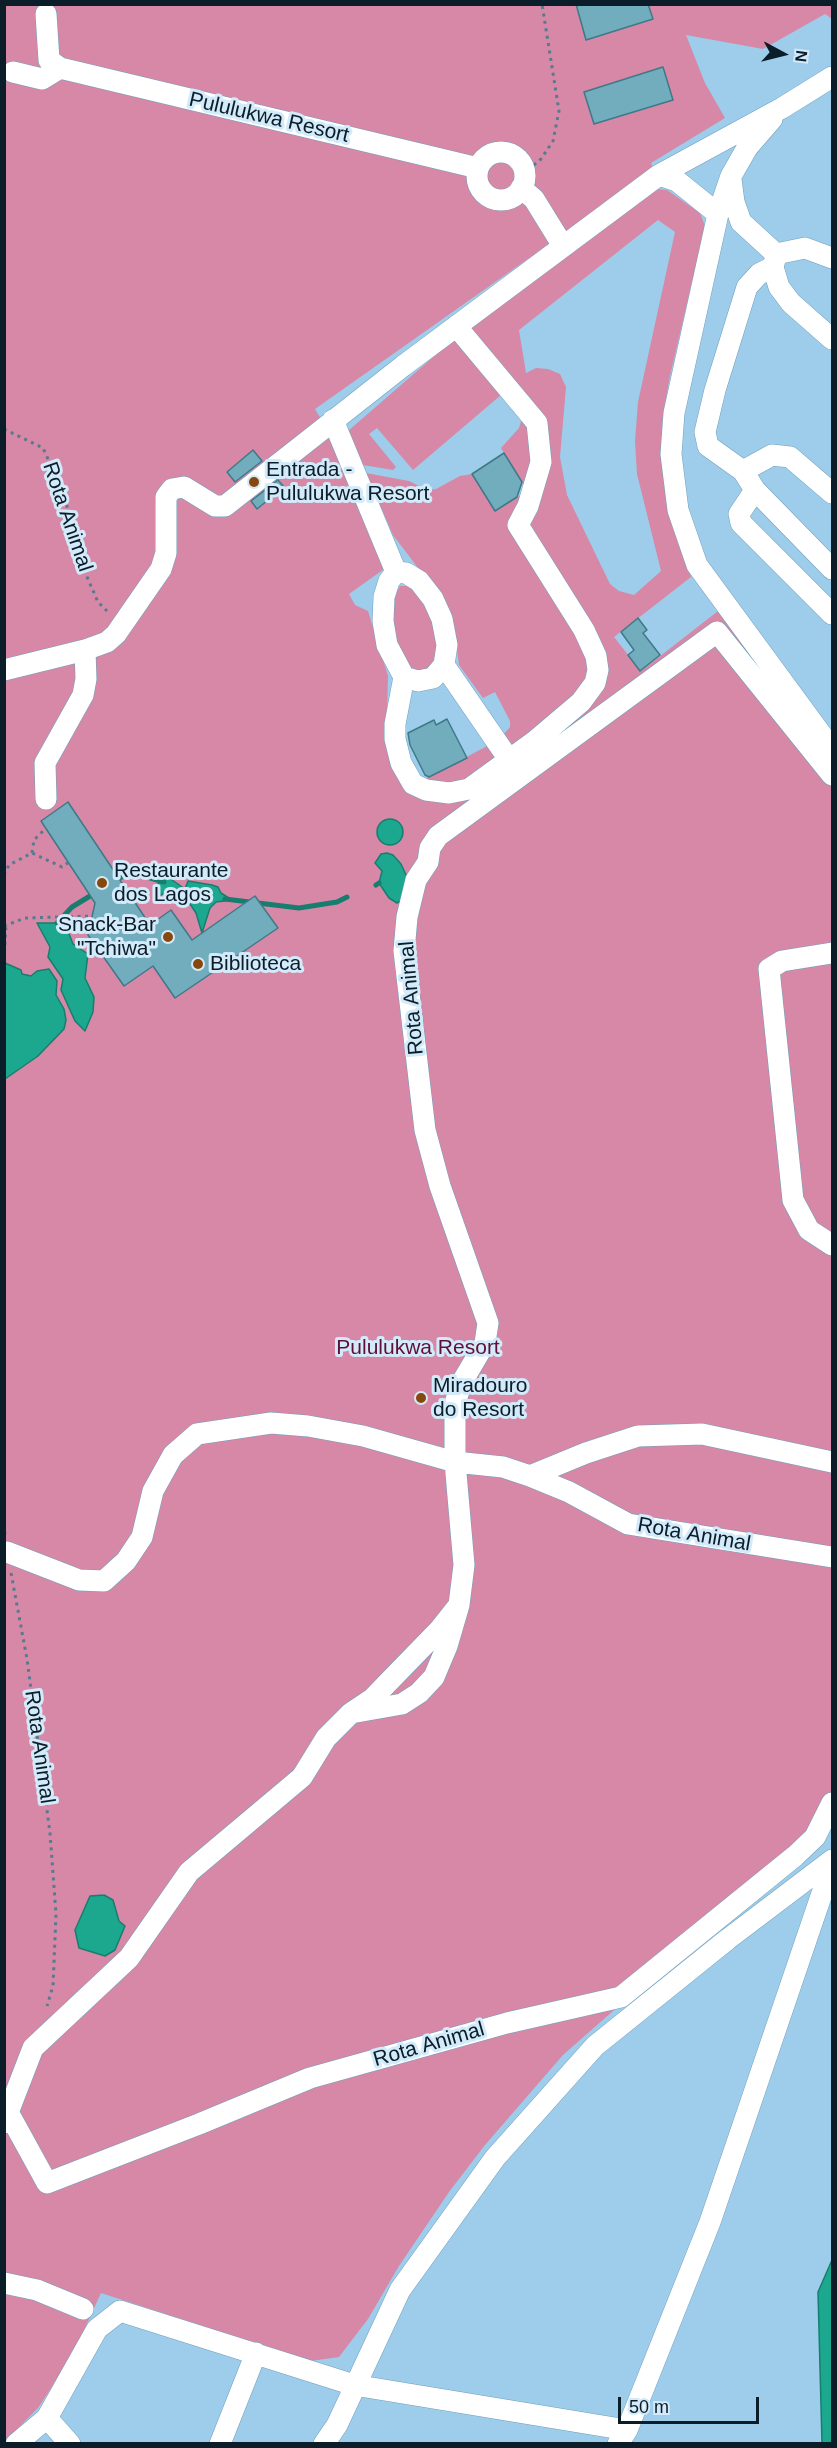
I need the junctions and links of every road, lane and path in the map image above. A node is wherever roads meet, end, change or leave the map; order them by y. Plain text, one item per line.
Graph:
1 (542, 4) edge
2 (46, 14) dead end
3 (60, 69) junction
4 (13, 72) dead end
5 (832, 77) edge
6 (782, 108) junction
7 (478, 168) junction
8 (658, 175) junction
9 (731, 176) junction
10 (523, 181) junction
11 (718, 214) junction
12 (563, 246) junction
13 (832, 258) edge
14 (775, 261) junction
15 (456, 326) junction
16 (832, 339) edge
17 (333, 420) junction
18 (4, 429) edge
19 (743, 471) junction
20 (755, 490) junction
21 (832, 493) edge
22 (832, 569) edge
23 (396, 572) junction
24 (109, 613) dead end
25 (832, 614) edge
26 (85, 650) junction
27 (444, 664) junction
28 (4, 670) edge
29 (404, 677) junction
30 (832, 747) edge
31 (510, 761) junction
32 (832, 775) edge
33 (46, 799) dead end
34 (46, 828) dead end
35 (32, 853) junction
36 (69, 862) dead end
37 (4, 875) edge
38 (93, 916) dead end
39 (5, 926) edge
40 (832, 953) edge
41 (4, 960) edge
42 (832, 1245) edge
43 (454, 1462) junction
44 (832, 1462) edge
45 (530, 1476) junction
46 (4, 1524) edge
47 (7, 1552) junction
48 (832, 1557) edge
49 (459, 1605) junction
50 (351, 1713) junction
51 (832, 1803) edge
52 (832, 1862) edge
53 (47, 2007) dead end
54 (6, 2117) edge
55 (4, 2283) edge
56 (83, 2309) dead end
57 (256, 2353) junction
58 (354, 2385) junction
59 (47, 2418) junction
60 (622, 2437) edge
61 (16, 2444) edge
62 (70, 2444) edge
63 (220, 2444) edge
64 (324, 2444) edge

1 - 10 path
2 - 3 street
3 - 4 street, Pululukwa Resort
3 - 7 street, Pululukwa Resort
5 - 6 street
6 - 8 street
6 - 9 street
7 - 10 street
7 - 10 street
8 - 11 street
8 - 12 street
9 - 11 street
9 - 14 street
10 - 12 street
11 - 30 street
12 - 15 street
13 - 14 street
14 - 16 street
14 - 19 street
15 - 17 street
15 - 31 street
17 - 23 street
17 - 26 street
18 - 24 path, Rota Animal
19 - 20 street
19 - 21 street
20 - 22 street
20 - 25 street
23 - 27 street
23 - 29 street
26 - 28 street
26 - 33 street
27 - 29 street
27 - 31 street
29 - 31 street
32 - 43 street, Rota Animal
34 - 35 path
35 - 36 path
35 - 37 path
38 - 39 path
39 - 41 path
40 - 42 street
43 - 45 street, Rota Animal
43 - 47 street, Rota Animal
43 - 49 street, Rota Animal
44 - 45 street
45 - 48 street, Rota Animal
46 - 47 path, Rota Animal
47 - 53 path, Rota Animal
49 - 50 street, Rota Animal
49 - 50 street, Rota Animal
50 - 54 street, Rota Animal
51 - 54 street, Rota Animal
52 - 58 street
52 - 60 street
55 - 56 street
57 - 58 street
57 - 59 street
57 - 63 street
58 - 60 street
58 - 64 street
59 - 61 street
59 - 62 street

